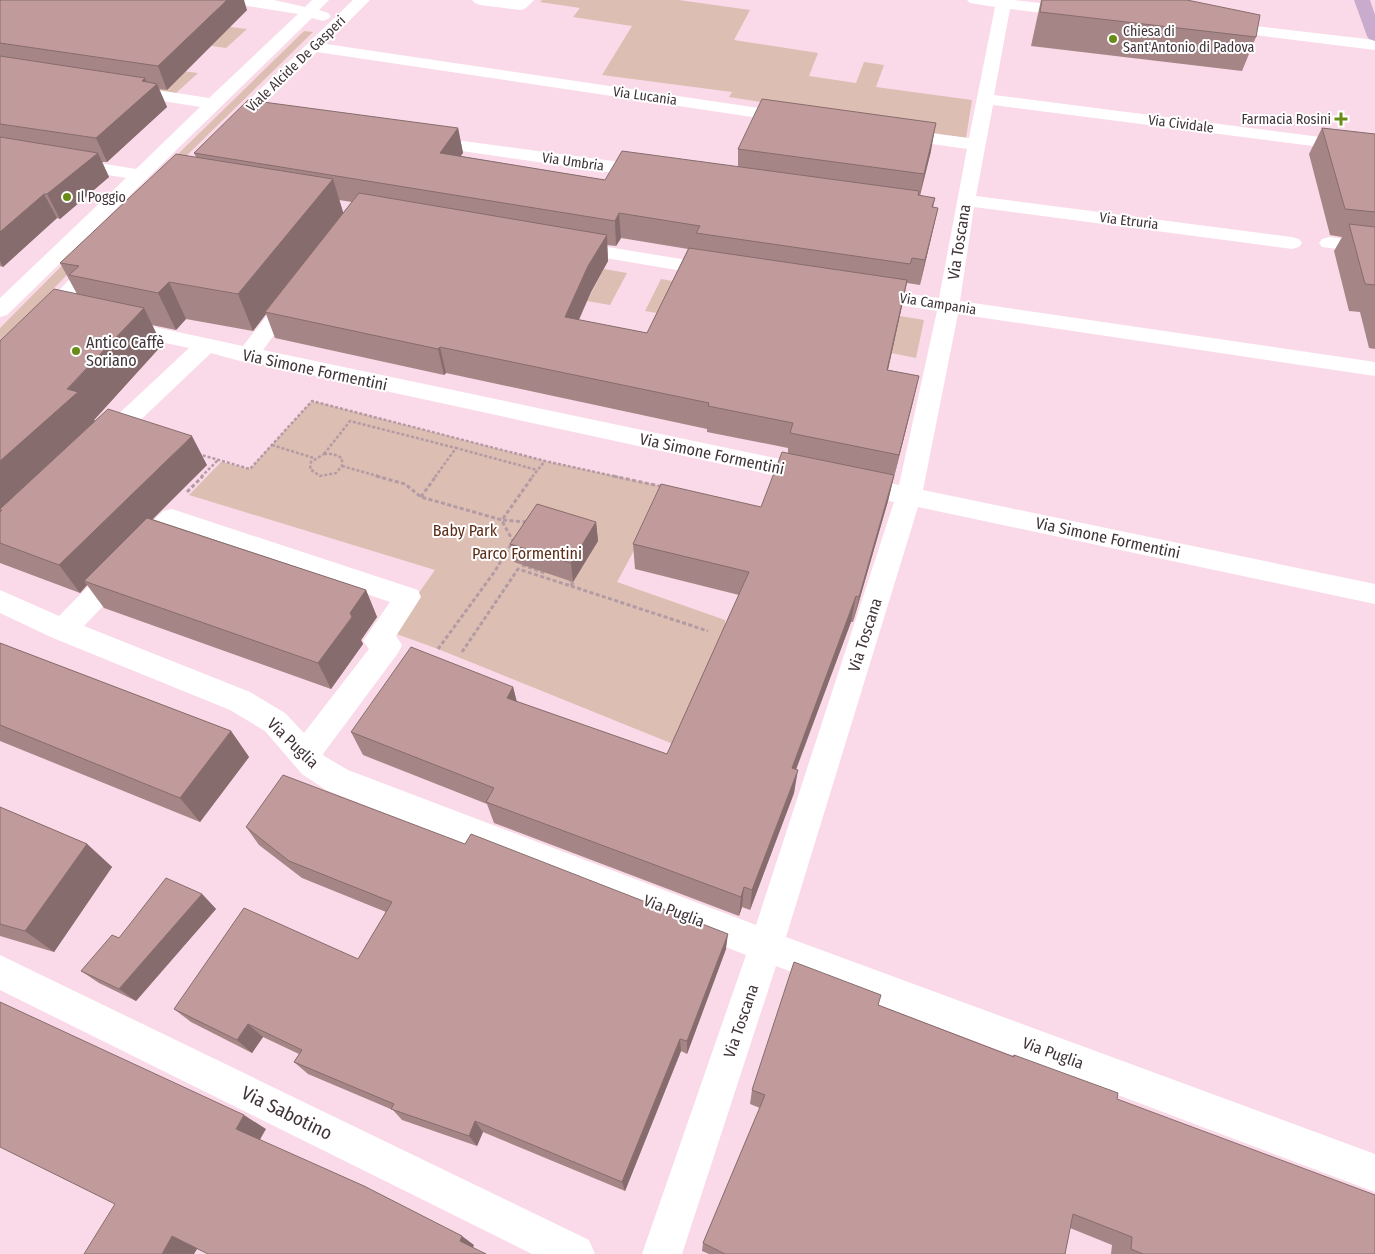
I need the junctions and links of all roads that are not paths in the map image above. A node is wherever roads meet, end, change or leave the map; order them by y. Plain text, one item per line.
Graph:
1 (241, 0) edge
2 (321, 0) edge
3 (362, 0) edge
4 (480, 0) edge
5 (526, 0) edge
6 (974, 0) edge
7 (1362, 0) edge
8 (1003, 2) edge
9 (307, 13) junction
10 (1089, 13) edge
11 (343, 20) junction
12 (1204, 26) edge
13 (1375, 36) edge
14 (1375, 45) edge
15 (313, 47) junction
16 (107, 88) edge
17 (987, 99) junction
18 (212, 104) junction
19 (810, 120) edge
20 (879, 131) edge
21 (410, 138) edge
22 (216, 142) edge
23 (978, 146) junction
24 (1375, 149) edge
25 (0, 152) edge
26 (141, 175) junction
27 (666, 175) edge
28 (957, 210) junction
29 (1292, 243) dead end
30 (1329, 243) dead end
31 (552, 244) edge
32 (1375, 248) edge
33 (108, 250) edge
34 (737, 274) edge
35 (305, 281) edge
36 (853, 291) edge
37 (8, 294) edge
38 (949, 306) junction
39 (0, 310) edge
40 (48, 312) junction
41 (78, 318) edge
42 (106, 324) edge
43 (205, 346) junction
44 (247, 356) junction
45 (0, 364) edge
46 (1375, 370) edge
47 (85, 460) edge
48 (909, 496) junction
49 (1375, 594) edge
50 (0, 601) edge
51 (63, 630) junction
52 (304, 756) junction
53 (766, 946) junction
54 (0, 972) edge
55 (1375, 1173) edge
56 (575, 1254) edge
57 (662, 1254) edge

1 - 9 street
2 - 9 street, Viale Alcide De Gasperi
3 - 11 street, Viale Alcide De Gasperi
4 - 5 street
6 - 8 street
7 - 13 main road
8 - 10 street
8 - 17 street, Via Toscana
9 - 11 street
9 - 18 street, Viale Alcide De Gasperi
11 - 15 street, Viale Alcide De Gasperi
12 - 14 street
15 - 19 street, Via Lucania
15 - 22 street, Viale Alcide De Gasperi
16 - 18 street
17 - 23 street, Via Toscana
17 - 24 street, Via Cividale
18 - 26 street, Viale Alcide De Gasperi
20 - 23 street
21 - 27 street, Via Umbria
23 - 28 street, Via Toscana
25 - 26 street
26 - 37 street, Viale Alcide De Gasperi
28 - 29 street, Via Etruria
28 - 38 street, Via Toscana
30 - 32 street
31 - 34 street
33 - 40 street
35 - 44 street
36 - 38 street, Via Campania
37 - 39 street, Viale Alcide De Gasperi
38 - 46 street, Via Campania
38 - 48 street, Via Toscana
40 - 41 street
40 - 45 street
42 - 43 street, Via Simone Formentini
43 - 44 street, Via Simone Formentini
43 - 47 street
44 - 48 street, Via Simone Formentini
48 - 49 street, Via Simone Formentini
48 - 53 street, Via Toscana
50 - 51 street, Via Puglia
51 - 52 street, Via Puglia
51 - 52 street
52 - 53 street, Via Puglia
53 - 55 street, Via Puglia
53 - 57 street, Via Toscana
54 - 56 street, Via Sabotino

